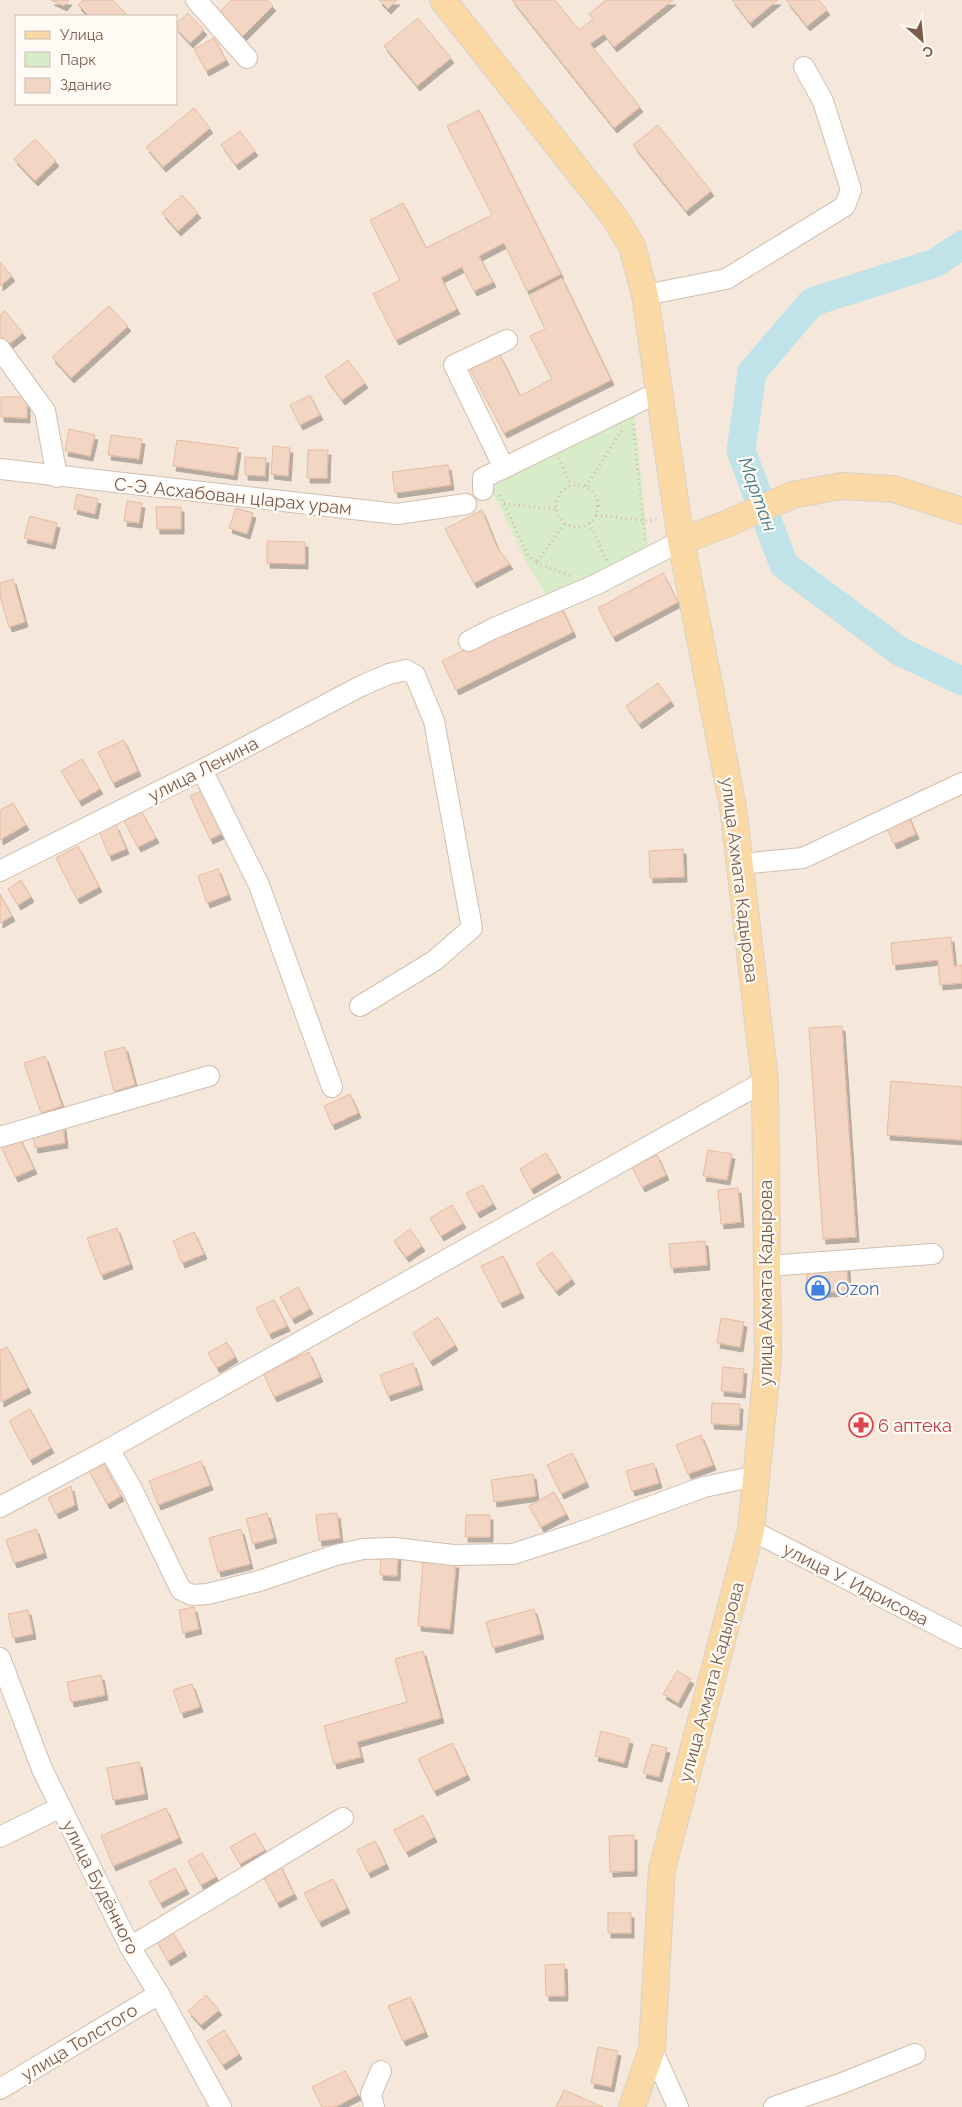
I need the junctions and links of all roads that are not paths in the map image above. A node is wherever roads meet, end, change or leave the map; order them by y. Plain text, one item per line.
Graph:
1 (196, 0) edge
2 (443, 0) edge
3 (247, 58) dead end
4 (804, 67) dead end
5 (645, 295) junction
6 (507, 340) dead end
7 (0, 348) edge
8 (659, 392) junction
9 (504, 468) junction
10 (0, 469) edge
11 (57, 477) junction
12 (490, 489) road end
13 (466, 504) dead end
14 (962, 511) edge
15 (681, 540) junction
16 (469, 641) dead end
17 (202, 770) junction
18 (962, 783) edge
19 (740, 864) junction
20 (0, 871) edge
21 (360, 1006) dead end
22 (209, 1076) dead end
23 (765, 1081) junction
24 (332, 1087) dead end
25 (0, 1137) edge
26 (933, 1254) dead end
27 (767, 1266) junction
28 (109, 1449) junction
29 (756, 1476) junction
30 (0, 1507) edge
31 (751, 1530) junction
32 (962, 1638) edge
33 (0, 1658) edge
34 (61, 1807) junction
35 (343, 1818) dead end
36 (0, 1837) edge
37 (130, 1947) junction
38 (159, 1994) junction
39 (652, 2049) junction
40 (915, 2054) dead end
41 (381, 2071) dead end
42 (0, 2089) edge
43 (222, 2107) edge
44 (374, 2107) edge
45 (632, 2107) edge
46 (678, 2107) edge
47 (774, 2107) edge

1 - 3 street
2 - 5 main road, улица Ахмата Кадырова
4 - 5 street
5 - 8 main road, улица Ахмата Кадырова
6 - 9 street
7 - 11 street
8 - 9 street
8 - 15 main road, улица Ахмата Кадырова
9 - 12 street
10 - 11 street, С-Э. Асхабован цIарах урам
11 - 13 street, С-Э. Асхабован цIарах урам
14 - 15 main road
15 - 16 street
15 - 19 main road, улица Ахмата Кадырова
17 - 20 street, улица Ленина
17 - 21 street, улица Ленина
17 - 24 street
18 - 19 street
19 - 23 main road, улица Ахмата Кадырова
22 - 25 street
23 - 27 main road, улица Ахмата Кадырова
23 - 28 street
26 - 27 street
27 - 29 main road, улица Ахмата Кадырова
28 - 29 street
28 - 30 street
29 - 31 main road, улица Ахмата Кадырова
31 - 32 street, улица У. Идрисова
31 - 39 main road, улица Ахмата Кадырова
33 - 34 street, улица Будённого
34 - 36 street
34 - 37 street, улица Будённого
35 - 37 street
37 - 38 street, улица Будённого
38 - 42 street, улица Толстого
38 - 43 street, улица Будённого
39 - 45 main road, улица Ахмата Кадырова
39 - 46 street
40 - 47 street
41 - 44 street

